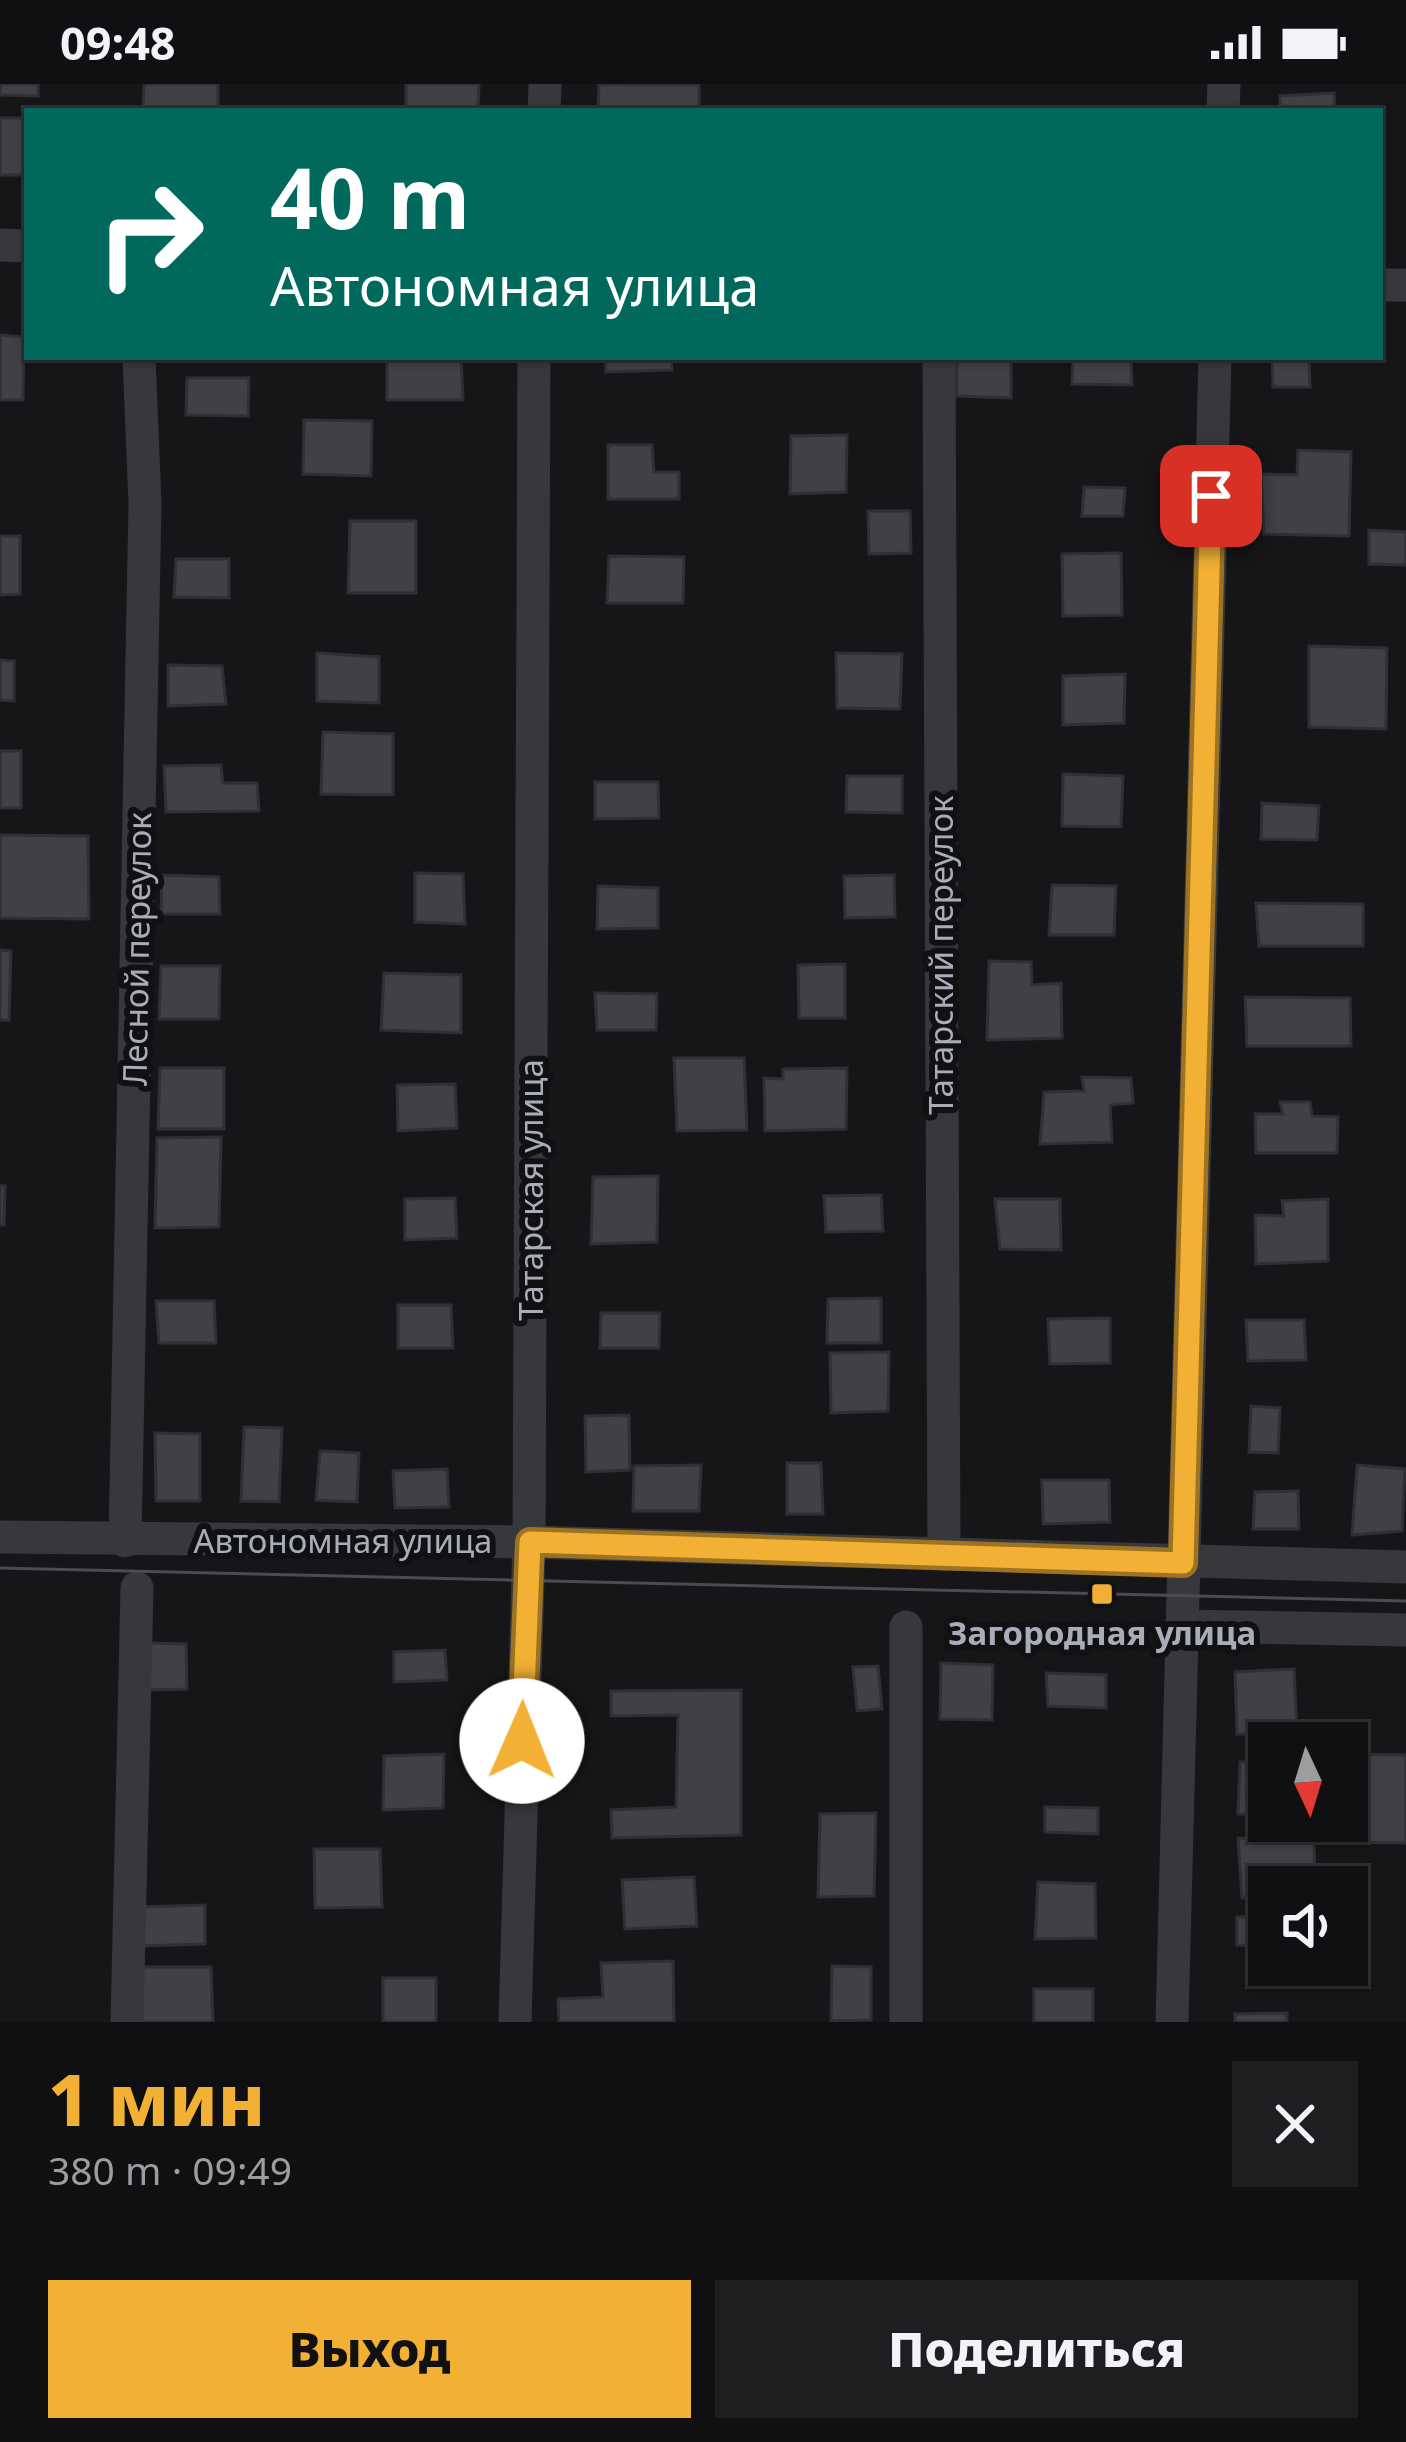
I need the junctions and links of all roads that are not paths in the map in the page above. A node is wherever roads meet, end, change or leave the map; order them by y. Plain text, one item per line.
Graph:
1 (139, 360) edge
2 (534, 360) edge
3 (939, 360) edge
4 (1215, 360) edge
5 (0, 1538) edge
6 (125, 1540) junction
7 (530, 1542) junction
8 (944, 1554) junction
9 (1183, 1563) junction
10 (1406, 1567) edge
11 (137, 1588) dead end
12 (1181, 1626) junction
13 (906, 1627) dead end
14 (1406, 1630) edge
15 (128, 2022) edge
16 (515, 2022) edge
17 (906, 2022) edge
18 (1172, 2022) edge

1 - 6 street, Лесной переулок
2 - 7 street, Татарская улица
3 - 8 street, Татарский переулок
4 - 9 street
5 - 6 street, Автономная улица
6 - 7 street, Автономная улица
7 - 8 street, Автономная улица
7 - 16 street, Татарская улица
8 - 9 street, Автономная улица
9 - 10 street, Автономная улица
9 - 12 street
11 - 15 street
12 - 14 street
12 - 18 street
13 - 17 street

